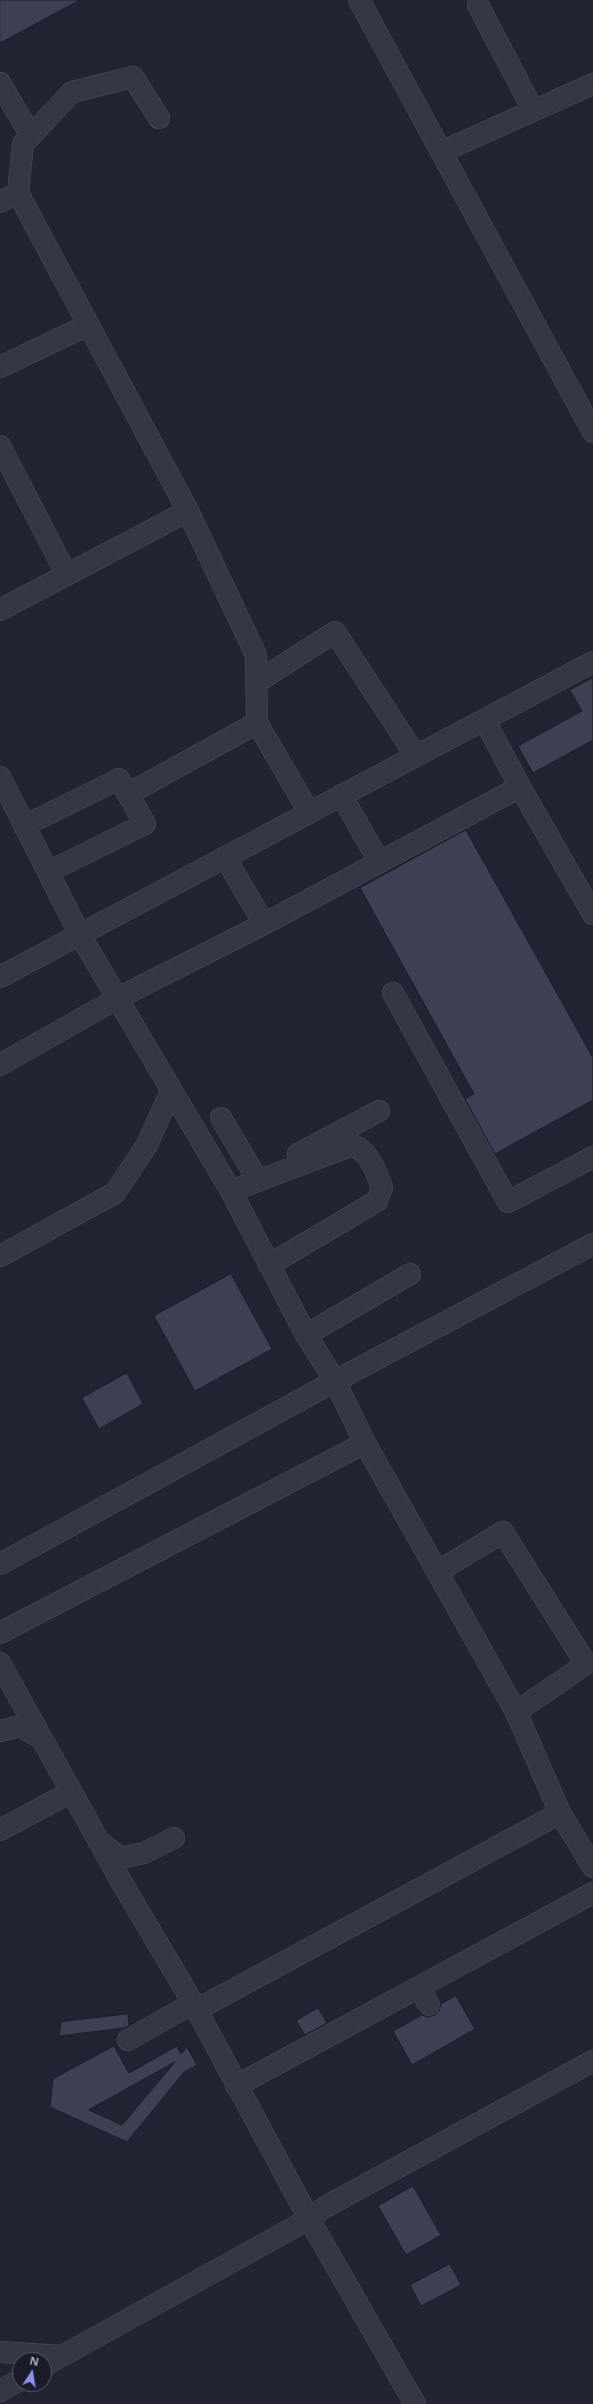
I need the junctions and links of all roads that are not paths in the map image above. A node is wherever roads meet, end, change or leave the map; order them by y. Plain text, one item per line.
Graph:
1 (359, 0) edge
2 (478, 5) dead end
3 (0, 83) edge
4 (593, 84) edge
5 (534, 110) junction
6 (159, 118) dead end
7 (31, 136) junction
8 (441, 152) junction
9 (9, 198) edge
10 (88, 325) junction
11 (0, 367) edge
12 (593, 432) edge
13 (0, 446) edge
14 (6, 473) edge
15 (188, 511) junction
16 (67, 575) junction
17 (0, 610) edge
18 (593, 662) edge
19 (257, 682) junction
20 (485, 721) junction
21 (257, 723) junction
22 (416, 756) junction
23 (0, 777) edge
24 (520, 787) junction
25 (128, 794) junction
26 (341, 795) junction
27 (6, 804) edge
28 (309, 812) junction
29 (24, 826) junction
30 (225, 857) junction
31 (379, 861) junction
32 (48, 872) junction
33 (593, 914) edge
34 (264, 924) junction
35 (80, 935) junction
36 (0, 977) edge
37 (394, 993) dead end
38 (118, 998) junction
39 (0, 1065) edge
40 (171, 1091) junction
41 (379, 1111) dead end
42 (221, 1118) dead end
43 (593, 1157) edge
44 (256, 1177) junction
45 (231, 1191) junction
46 (593, 1244) edge
47 (0, 1256) edge
48 (269, 1265) junction
49 (410, 1274) dead end
50 (306, 1335) junction
51 (335, 1381) junction
52 (365, 1443) junction
53 (0, 1564) edge
54 (437, 1572) junction
55 (0, 1634) edge
56 (2, 1670) edge
57 (516, 1712) junction
58 (0, 1732) edge
59 (41, 1738) junction
60 (72, 1792) junction
61 (560, 1813) junction
62 (0, 1829) edge
63 (174, 1838) dead end
64 (98, 1840) junction
65 (144, 1853) junction
66 (593, 1867) edge
67 (122, 1883) junction
68 (593, 1893) edge
69 (194, 2006) junction
70 (128, 2040) dead end
71 (593, 2061) edge
72 (236, 2086) junction
73 (308, 2219) junction
74 (0, 2352) edge
75 (62, 2356) junction
76 (52, 2362) edge
77 (12, 2384) edge
78 (0, 2391) edge
79 (410, 2402) edge

1 - 8 lane
2 - 5 lane
3 - 7 lane
4 - 5 lane
5 - 8 lane
6 - 7 lane
7 - 9 lane
8 - 12 lane
9 - 10 lane
10 - 11 lane
10 - 15 lane
13 - 14 lane
14 - 16 lane
15 - 16 lane
15 - 19 lane
16 - 17 lane
18 - 20 lane
19 - 21 lane
19 - 22 lane
20 - 22 lane
20 - 24 lane
21 - 25 lane
21 - 28 lane
22 - 26 lane
23 - 27 lane
24 - 31 lane
24 - 33 lane
25 - 29 lane
25 - 32 lane
26 - 28 lane
26 - 31 lane
27 - 29 lane
28 - 30 lane
29 - 32 lane
30 - 34 lane
30 - 35 lane
31 - 34 lane
32 - 35 lane
34 - 38 lane
35 - 36 lane
35 - 38 lane
37 - 43 lane
38 - 39 lane
38 - 40 lane
40 - 45 lane
40 - 47 lane
41 - 44 lane
42 - 44 lane
44 - 45 lane
45 - 48 lane
45 - 48 lane
46 - 51 lane
48 - 50 lane
49 - 50 lane
50 - 51 lane
51 - 52 lane
51 - 53 lane
52 - 54 lane
52 - 55 lane
54 - 57 lane
54 - 57 lane
56 - 59 lane
57 - 61 lane
58 - 59 lane
59 - 60 lane
60 - 62 lane
60 - 64 lane
61 - 66 lane
61 - 69 lane
63 - 65 lane
64 - 65 lane
64 - 67 lane
65 - 67 lane
67 - 69 lane
68 - 72 lane
69 - 70 lane
69 - 72 lane
71 - 73 lane
72 - 73 lane
73 - 75 lane
73 - 79 lane
74 - 75 lane
75 - 76 lane
77 - 78 lane

